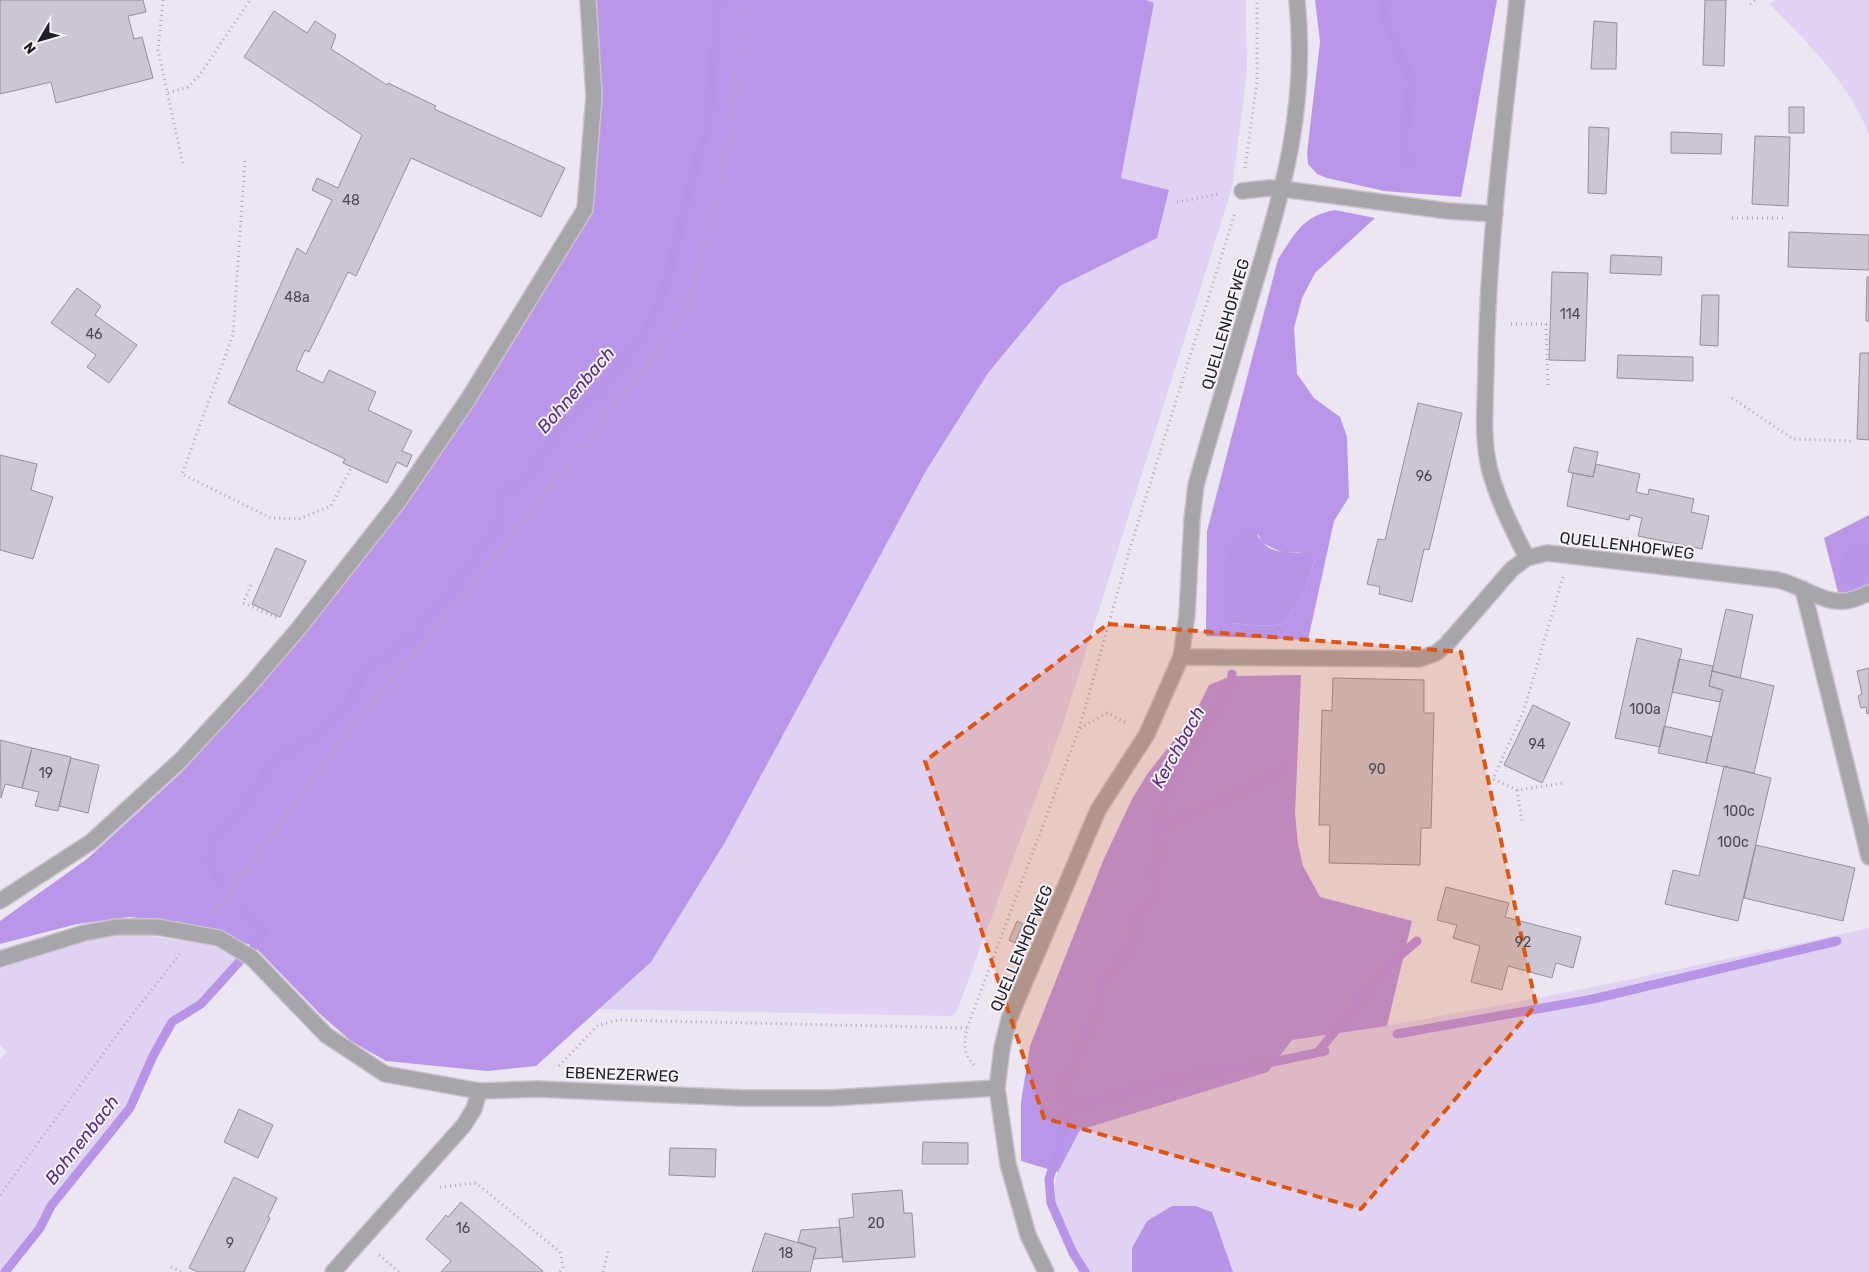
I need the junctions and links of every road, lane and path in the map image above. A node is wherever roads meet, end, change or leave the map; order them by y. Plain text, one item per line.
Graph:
1 (163, 0) edge
2 (250, 0) edge
3 (588, 0) edge
4 (743, 0) edge
5 (1257, 0) edge
6 (1297, 0) edge
7 (1517, 0) edge
8 (1755, 0) edge
9 (1750, 4) dead end
10 (168, 93) junction
11 (245, 161) dead end
12 (183, 164) dead end
13 (1283, 189) junction
14 (1242, 191) junction
15 (1177, 202) dead end
16 (1495, 214) junction
17 (1732, 218) dead end
18 (1785, 218) dead end
19 (1534, 324) dead end
20 (1548, 389) dead end
21 (1732, 398) dead end
22 (1853, 441) dead end
23 (351, 468) dead end
24 (1570, 555) junction
25 (1527, 558) junction
26 (251, 585) dead end
27 (1803, 588) junction
28 (1869, 593) edge
29 (299, 628) junction
30 (1181, 657) junction
31 (1079, 729) junction
32 (1147, 734) junction
33 (1564, 783) dead end
34 (1517, 790) junction
35 (1522, 821) dead end
36 (1869, 857) edge
37 (0, 901) edge
38 (196, 934) junction
39 (0, 959) edge
40 (968, 1028) junction
41 (997, 1088) junction
42 (537, 1089) junction
43 (479, 1091) junction
44 (420, 1173) junction
45 (0, 1195) edge
46 (609, 1248) dead end
47 (171, 1267) dead end
48 (182, 1272) edge
49 (333, 1272) edge
50 (559, 1272) edge
51 (603, 1272) edge
52 (1046, 1272) edge

1 - 10 path
2 - 10 path
3 - 29 street
4 - 38 path
5 - 14 path
6 - 13 street, QUELLENHOFWEG
7 - 16 street
8 - 9 path
10 - 12 path
11 - 23 path
13 - 14 street
13 - 16 street
13 - 30 street, QUELLENHOFWEG
14 - 15 path
14 - 31 path
16 - 25 street
17 - 18 path
19 - 20 path
21 - 22 path
24 - 25 street, QUELLENHOFWEG
24 - 27 street, QUELLENHOFWEG
24 - 34 path
25 - 30 street
26 - 29 path
27 - 28 street, QUELLENHOFWEG
27 - 36 street
29 - 37 street
30 - 32 street, QUELLENHOFWEG
31 - 32 path
31 - 40 path
32 - 41 street, QUELLENHOFWEG
33 - 34 path
34 - 35 path
38 - 39 street, EBENEZERWEG
38 - 43 street, EBENEZERWEG
38 - 45 path
40 - 41 path
40 - 42 path
41 - 42 street, EBENEZERWEG
41 - 52 street, QUELLENHOFWEG
42 - 43 street, EBENEZERWEG
43 - 44 street
44 - 49 street
44 - 50 path
46 - 51 path
47 - 48 path

